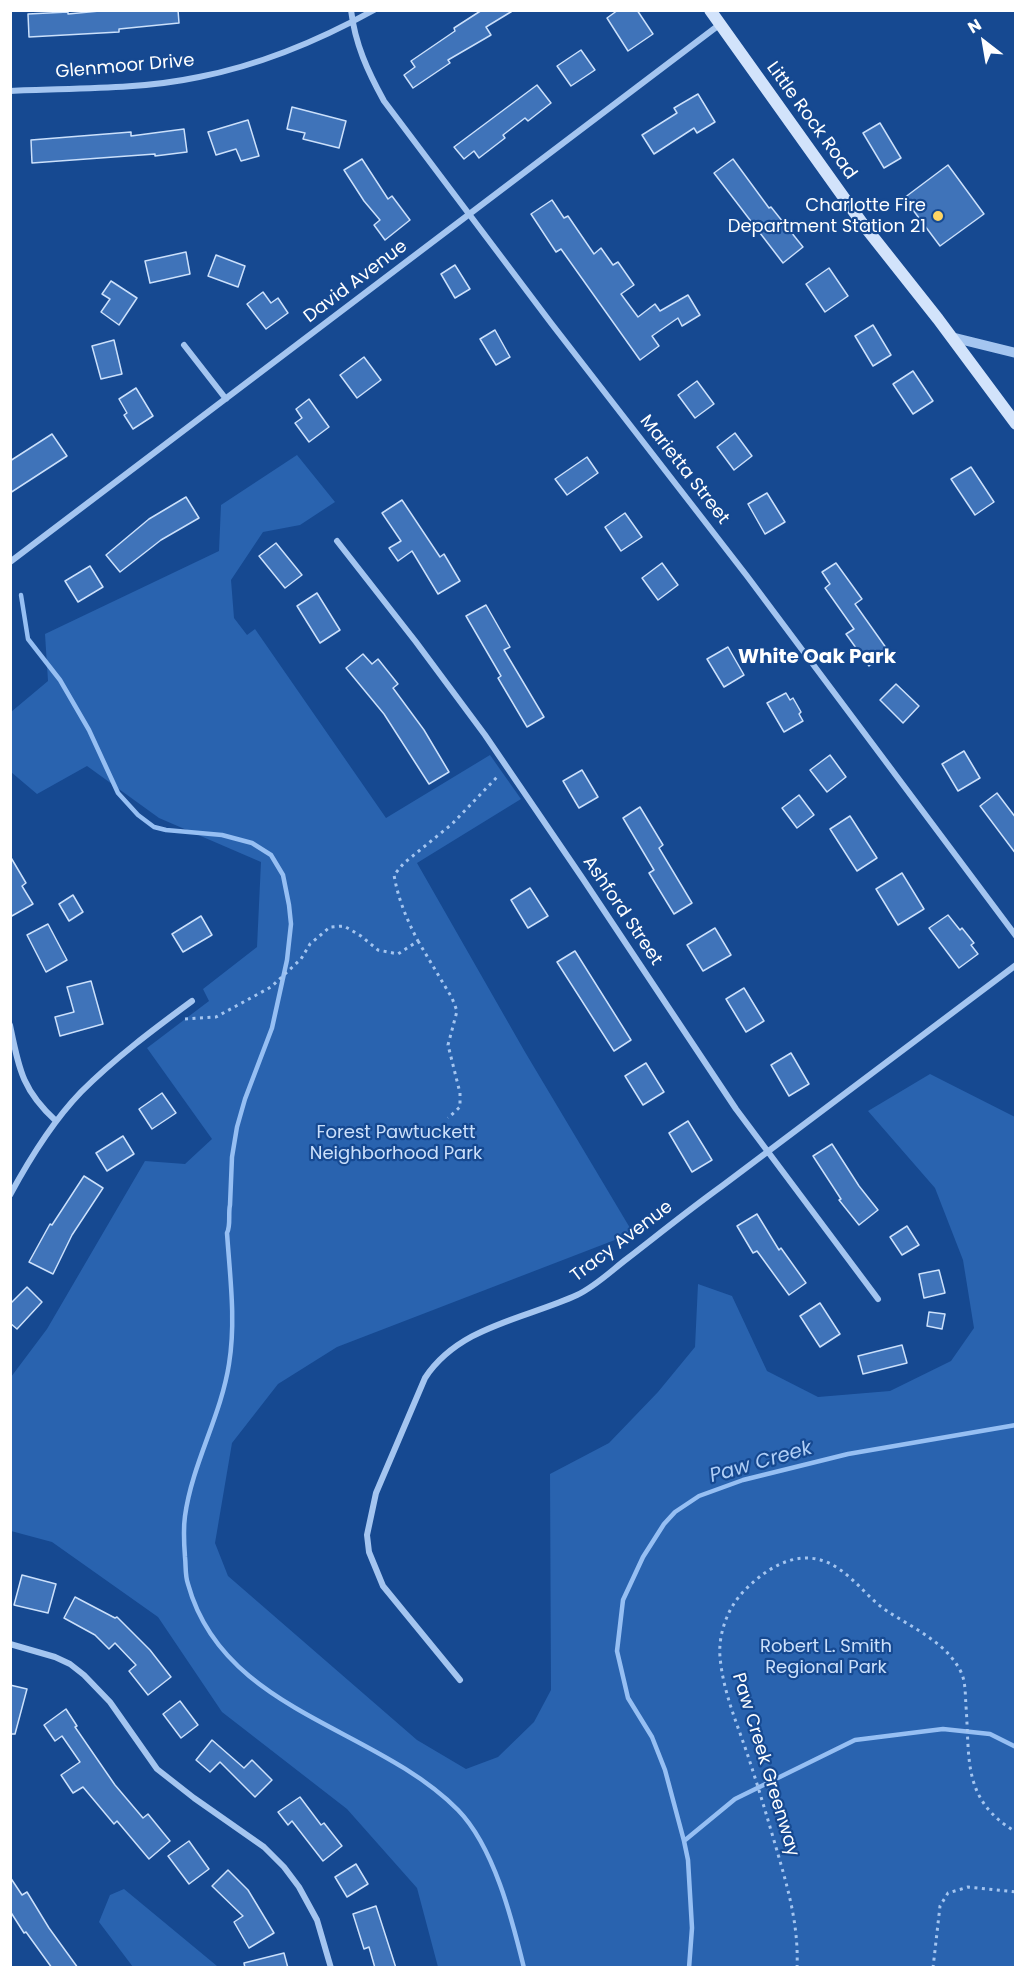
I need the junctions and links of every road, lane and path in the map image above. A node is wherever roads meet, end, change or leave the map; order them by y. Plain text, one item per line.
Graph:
1 (351, 10) edge
2 (374, 10) edge
3 (710, 10) edge
4 (352, 22) junction
5 (719, 25) junction
6 (10, 91) edge
7 (470, 214) junction
8 (951, 337) junction
9 (184, 345) dead end
10 (1016, 353) edge
11 (226, 399) junction
12 (1016, 423) edge
13 (337, 541) dead end
14 (10, 562) edge
15 (507, 767) junction
16 (1016, 936) edge
17 (418, 941) junction
18 (1016, 965) edge
19 (192, 1001) dead end
20 (170, 1017) junction
21 (10, 1025) edge
22 (448, 1118) dead end
23 (56, 1121) junction
24 (767, 1153) junction
25 (10, 1195) edge
26 (878, 1299) dead end
27 (10, 1644) edge
28 (460, 1680) dead end
29 (1016, 1832) edge
30 (1016, 1892) edge
31 (332, 1968) edge
32 (797, 1968) edge
33 (933, 1968) edge

1 - 4 street, Marietta Street
2 - 4 street, Glenmoor Drive
3 - 5 main road, Little Rock Road
4 - 6 street, Glenmoor Drive
4 - 7 street, Marietta Street
5 - 7 street, David Avenue
5 - 8 main road, Little Rock Road
7 - 11 street, David Avenue
7 - 16 street, Marietta Street
8 - 10 street
8 - 12 main road, Little Rock Road
9 - 11 street
11 - 14 street, David Avenue
13 - 15 street, Ashford Street
15 - 17 path
15 - 24 street, Ashford Street
17 - 20 path
17 - 22 path
18 - 24 street, Tracy Avenue
19 - 20 street
20 - 23 street
21 - 23 street
23 - 25 street
24 - 26 street, Ashford Street
24 - 28 street, Tracy Avenue
27 - 31 street
29 - 32 path, Paw Creek Greenway
30 - 33 path

